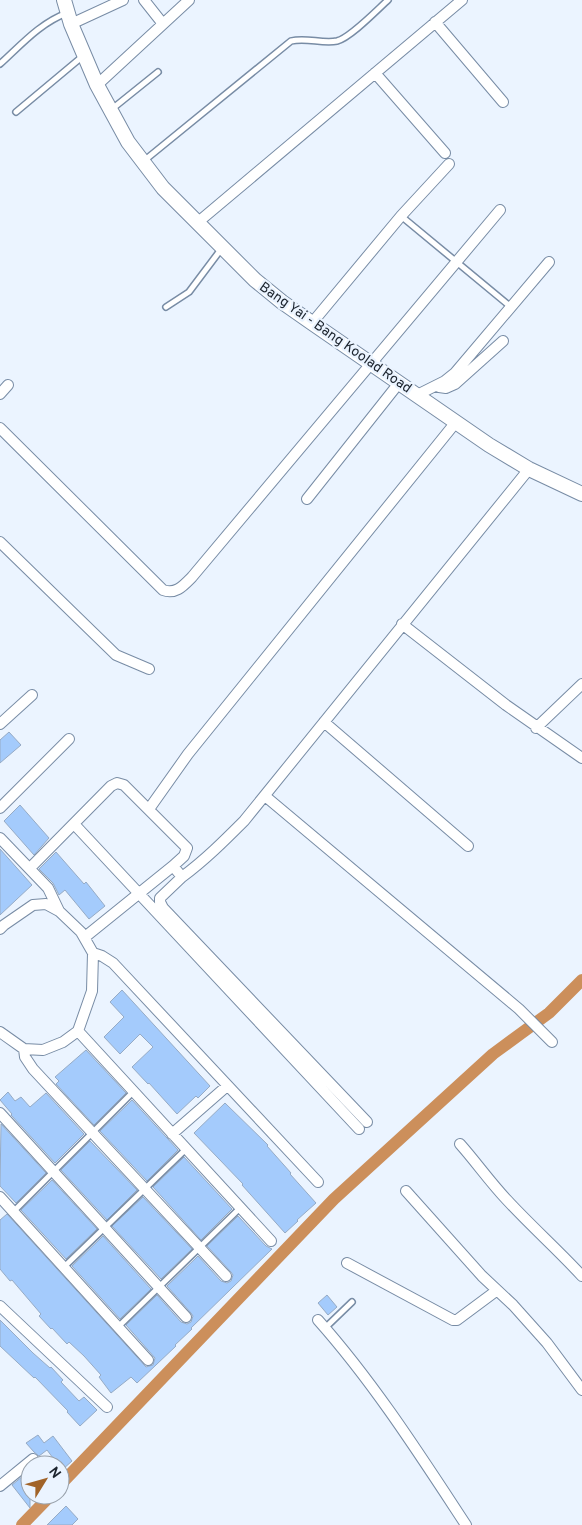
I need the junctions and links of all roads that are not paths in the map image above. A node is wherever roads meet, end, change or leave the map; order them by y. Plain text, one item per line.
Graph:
1 (123, 0) edge
2 (144, 0) edge
3 (189, 0) edge
4 (388, 0) edge
5 (462, 0) edge
6 (67, 12) edge
7 (435, 22) junction
8 (163, 24) junction
9 (84, 55) junction
10 (0, 64) edge
11 (158, 72) dead end
12 (376, 73) junction
13 (97, 85) junction
14 (503, 102) dead end
15 (110, 110) junction
16 (16, 112) dead end
17 (445, 153) dead end
18 (143, 162) junction
19 (449, 164) dead end
20 (500, 210) dead end
21 (401, 216) junction
22 (197, 223) junction
23 (222, 248) junction
24 (457, 261) junction
25 (549, 262) dead end
26 (166, 307) dead end
27 (511, 307) junction
28 (312, 323) junction
29 (502, 341) dead end
30 (371, 364) junction
31 (399, 383) junction
32 (8, 385) dead end
33 (435, 387) junction
34 (0, 394) edge
35 (418, 395) junction
36 (456, 422) junction
37 (0, 428) edge
38 (529, 469) junction
39 (581, 493) edge
40 (306, 499) dead end
41 (0, 542) edge
42 (402, 624) junction
43 (149, 668) dead end
44 (582, 684) edge
45 (32, 696) dead end
46 (324, 722) junction
47 (0, 724) edge
48 (536, 728) junction
49 (70, 739) dead end
50 (582, 758) edge
51 (265, 796) junction
52 (0, 808) edge
53 (149, 809) junction
54 (74, 824) junction
55 (0, 838) edge
56 (468, 846) dead end
57 (173, 866) junction
58 (30, 868) junction
59 (182, 877) junction
60 (138, 894) junction
61 (60, 910) junction
62 (1, 925) edge
63 (85, 937) junction
64 (94, 953) junction
65 (78, 1030) junction
66 (0, 1032) edge
67 (549, 1038) dead end
68 (24, 1049) junction
69 (227, 1086) junction
70 (134, 1092) junction
71 (1, 1116) edge
72 (92, 1133) junction
73 (172, 1134) junction
74 (460, 1144) dead end
75 (186, 1149) junction
76 (53, 1172) junction
77 (318, 1182) dead end
78 (145, 1188) junction
79 (406, 1191) dead end
80 (0, 1198) edge
81 (240, 1208) junction
82 (14, 1212) junction
83 (106, 1228) junction
84 (271, 1241) dead end
85 (198, 1247) junction
86 (347, 1263) dead end
87 (64, 1267) junction
88 (226, 1276) dead end
89 (582, 1276) edge
90 (159, 1287) junction
91 (496, 1291) junction
92 (352, 1302) dead end
93 (0, 1306) edge
94 (186, 1317) dead end
95 (322, 1324) joint
96 (118, 1327) junction
97 (148, 1360) dead end
98 (582, 1390) edge
99 (108, 1407) dead end
100 (20, 1469) edge
101 (1, 1483) edge
102 (466, 1525) edge

1 - 6 street
2 - 8 street
3 - 8 street
4 - 18 lane
5 - 7 street
6 - 9 street, Bang Yai - Bang Koolad Road
6 - 10 lane
7 - 12 street
7 - 14 street
8 - 13 street
9 - 13 street, Bang Yai - Bang Koolad Road
9 - 16 lane
11 - 15 lane
12 - 17 street
12 - 22 street
13 - 15 street, Bang Yai - Bang Koolad Road
15 - 18 street, Bang Yai - Bang Koolad Road
18 - 22 street, Bang Yai - Bang Koolad Road
19 - 21 street
20 - 24 street
21 - 24 lane
21 - 28 street
22 - 23 street, Bang Yai - Bang Koolad Road
23 - 26 lane
23 - 28 street, Bang Yai - Bang Koolad Road
24 - 27 lane
24 - 30 street
25 - 27 street
27 - 33 street
28 - 30 street, Bang Yai - Bang Koolad Road
29 - 33 street
30 - 31 street, Bang Yai - Bang Koolad Road
30 - 37 street
31 - 35 street, Bang Yai - Bang Koolad Road
31 - 40 street
32 - 34 street
33 - 35 street
35 - 36 street, Bang Yai - Bang Koolad Road
36 - 38 street, Bang Yai - Bang Koolad Road
36 - 53 street
38 - 39 street, Bang Yai - Bang Koolad Road
38 - 42 street
41 - 43 street
42 - 46 street
42 - 48 street
44 - 48 street
45 - 47 street
46 - 51 street
46 - 56 street
48 - 50 street
49 - 52 street
51 - 59 street
51 - 67 street
53 - 54 street
53 - 57 street
54 - 58 street
54 - 60 street
55 - 58 street
57 - 59 street
57 - 60 street
58 - 61 street
59 - 60 street
60 - 63 street
61 - 62 street
61 - 63 street
63 - 64 street
64 - 65 street
64 - 69 street
65 - 68 street
65 - 70 street
66 - 68 street
68 - 72 street
69 - 73 street
69 - 77 street
70 - 72 lane
70 - 73 street
71 - 76 street
72 - 76 lane
72 - 78 street
73 - 75 street
74 - 89 street
75 - 78 lane
75 - 81 street
76 - 82 lane
76 - 83 street
78 - 83 lane
78 - 85 street
79 - 91 street
80 - 82 street
81 - 84 street
81 - 85 lane
82 - 87 street
83 - 87 lane
83 - 90 street
85 - 88 street
85 - 90 lane
86 - 91 street
87 - 96 street
90 - 94 street
90 - 96 lane
91 - 98 street
92 - 95 lane
93 - 99 street
95 - 102 street
96 - 97 street
100 - 101 street

